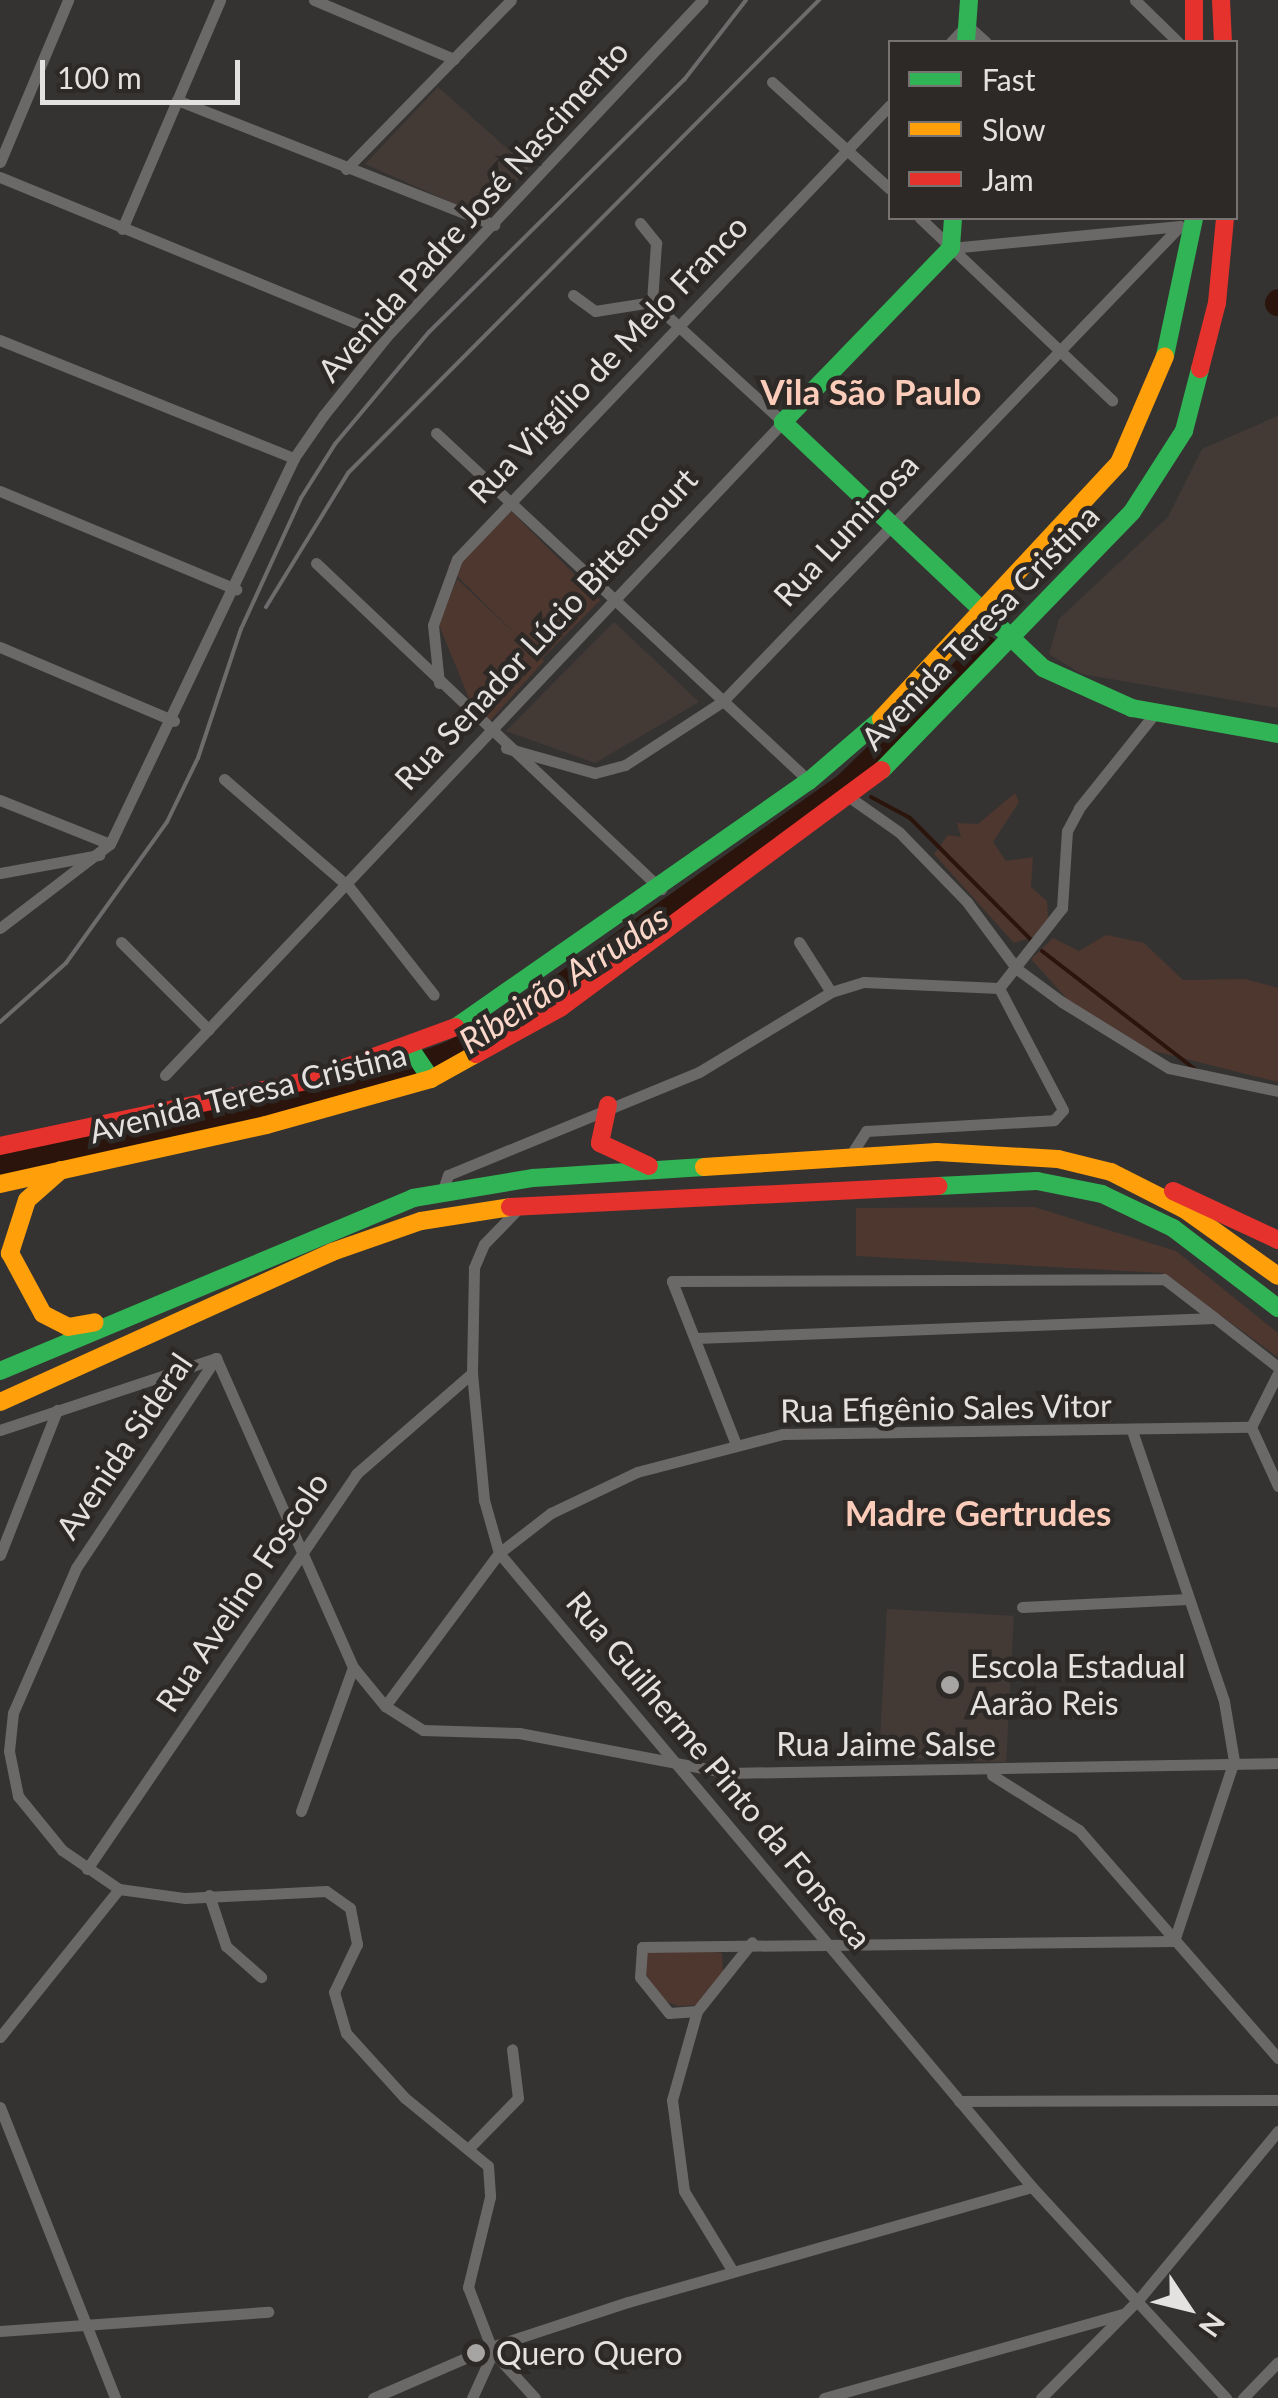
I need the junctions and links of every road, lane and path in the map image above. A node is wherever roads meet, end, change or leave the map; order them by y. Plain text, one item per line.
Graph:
1 (68, 0) edge
2 (220, 0) edge
3 (314, 0) edge
4 (510, 0) edge
5 (702, 0) edge
6 (968, 0) edge
7 (1135, 0) edge
8 (1194, 0) edge
9 (1221, 0) edge
10 (967, 34) edge
11 (1176, 40) edge
12 (1194, 40) edge
13 (1223, 40) edge
14 (454, 59) junction
15 (772, 82) dead end
16 (177, 100) junction
17 (888, 108) edge
18 (849, 149) junction
19 (0, 162) edge
20 (346, 169) junction
21 (0, 177) edge
22 (888, 187) edge
23 (922, 220) edge
24 (954, 220) edge
25 (1224, 220) edge
26 (1188, 221) edge
27 (640, 223) dead end
28 (494, 225) junction
29 (122, 229) junction
30 (951, 248) junction
31 (1221, 281) junction
32 (573, 296) dead end
33 (652, 302) junction
34 (678, 326) junction
35 (387, 336) junction
36 (0, 340) edge
37 (1057, 349) junction
38 (1112, 400) dead end
39 (783, 422) junction
40 (436, 433) dead end
41 (294, 458) junction
42 (0, 491) edge
43 (505, 500) junction
44 (888, 523) junction
45 (316, 562) dead end
46 (236, 590) junction
47 (610, 600) junction
48 (984, 614) junction
49 (1014, 642) junction
50 (0, 647) edge
51 (438, 683) junction
52 (723, 701) junction
53 (1155, 713) junction
54 (174, 721) junction
55 (486, 730) junction
56 (1278, 734) edge
57 (506, 748) junction
58 (224, 780) dead end
59 (808, 781) junction
60 (852, 798) junction
61 (0, 800) edge
62 (107, 849) junction
63 (0, 873) edge
64 (349, 887) junction
65 (661, 889) junction
66 (0, 928) edge
67 (121, 942) dead end
68 (800, 942) dead end
69 (1017, 969) junction
70 (999, 988) junction
71 (831, 992) junction
72 (434, 995) dead end
73 (209, 1030) junction
74 (413, 1048) junction
75 (165, 1075) dead end
76 (429, 1075) junction
77 (1278, 1091) edge
78 (608, 1105) junction
79 (0, 1146) edge
80 (847, 1160) junction
81 (60, 1170) junction
82 (662, 1170) junction
83 (1111, 1172) junction
84 (0, 1184) edge
85 (442, 1193) junction
86 (522, 1205) junction
87 (1278, 1240) edge
88 (1278, 1276) edge
89 (1278, 1308) edge
90 (146, 1309) junction
91 (1215, 1318) junction
92 (696, 1338) junction
93 (216, 1358) junction
94 (1278, 1370) edge
95 (0, 1371) edge
96 (472, 1373) junction
97 (0, 1402) edge
98 (57, 1410) junction
99 (1251, 1427) junction
100 (0, 1430) edge
101 (1133, 1433) junction
102 (735, 1442) junction
103 (1278, 1486) edge
104 (300, 1547) junction
105 (499, 1553) junction
106 (0, 1556) edge
107 (1188, 1599) junction
108 (1022, 1607) dead end
109 (353, 1666) junction
110 (385, 1706) junction
111 (0, 1708) edge
112 (14, 1713) junction
113 (1234, 1762) junction
114 (1278, 1763) edge
115 (690, 1772) junction
116 (988, 1773) junction
117 (301, 1810) dead end
118 (87, 1869) junction
119 (119, 1889) junction
120 (210, 1896) junction
121 (1174, 1941) junction
122 (752, 1942) junction
123 (832, 1945) junction
124 (260, 1976) dead end
125 (697, 2011) junction
126 (0, 2037) edge
127 (512, 2049) dead end
128 (1278, 2058) edge
129 (1278, 2100) edge
130 (959, 2101) junction
131 (0, 2107) edge
132 (1278, 2131) edge
133 (471, 2146) junction
134 (1032, 2187) junction
135 (732, 2270) junction
136 (1140, 2299) junction
137 (268, 2312) dead end
138 (1123, 2314) junction
139 (88, 2327) junction
140 (0, 2331) edge
141 (492, 2349) junction
142 (1278, 2362) edge
143 (114, 2398) edge
144 (373, 2398) edge
145 (472, 2398) edge
146 (535, 2398) edge
147 (824, 2398) edge
148 (1041, 2398) edge
149 (1226, 2398) edge
150 (1243, 2398) edge

1 - 19 street
2 - 16 street
3 - 14 street
4 - 14 street
5 - 28 street, Avenida Padre José Nascimento
6 - 10 main road
7 - 11 street
8 - 12 main road
9 - 13 main road
14 - 20 street
15 - 18 street
16 - 20 street
16 - 29 street
17 - 18 street, Rua Virgílio de Melo Franco
18 - 22 street
18 - 34 street, Rua Virgílio de Melo Franco
20 - 28 street
21 - 29 street
23 - 30 street
24 - 30 main road
25 - 31 main road, Avenida Teresa Cristina
26 - 30 street
26 - 31 main road
26 - 37 street, Rua Luminosa
26 - 48 main road, Avenida Teresa Cristina
27 - 33 street
28 - 35 street, Avenida Padre José Nascimento
29 - 35 street
30 - 37 street
30 - 39 main road, Rua Senador Lúcio Bittencourt
31 - 49 main road, Avenida Teresa Cristina
32 - 33 street
33 - 34 street
34 - 39 street
34 - 43 street, Rua Virgílio de Melo Franco
35 - 41 street, Avenida Padre José Nascimento
36 - 41 street
37 - 38 street
37 - 44 street, Rua Luminosa
39 - 44 main road
39 - 47 street, Rua Senador Lúcio Bittencourt
40 - 43 street
41 - 46 street, Avenida Padre José Nascimento
42 - 46 street
43 - 47 street
43 - 51 street, Rua Virgílio de Melo Franco
44 - 48 main road
44 - 52 street, Rua Luminosa
45 - 51 street
46 - 54 street, Avenida Padre José Nascimento
47 - 52 street
47 - 55 street, Rua Senador Lúcio Bittencourt
48 - 49 main road
48 - 59 main road, Avenida Teresa Cristina
49 - 53 main road
49 - 60 main road, Avenida Teresa Cristina
50 - 54 street
51 - 55 street
52 - 57 street, Rua Luminosa
52 - 59 street
53 - 56 main road
53 - 69 street
54 - 62 street, Avenida Padre José Nascimento
55 - 57 street
55 - 64 street, Rua Senador Lúcio Bittencourt
57 - 65 street
58 - 64 street
59 - 65 main road, Avenida Teresa Cristina
60 - 69 street
60 - 76 main road, Avenida Teresa Cristina
61 - 62 street
62 - 63 street
62 - 66 street
64 - 72 street
64 - 73 street, Rua Senador Lúcio Bittencourt
65 - 74 main road, Avenida Teresa Cristina
67 - 73 street
68 - 71 street
69 - 70 street
69 - 77 street
70 - 71 street
70 - 80 street
71 - 78 street
73 - 75 street, Rua Senador Lúcio Bittencourt
74 - 76 main road
74 - 79 main road, Avenida Teresa Cristina
76 - 81 main road, Avenida Teresa Cristina
78 - 82 main road
78 - 85 street
80 - 82 main road
80 - 83 main road
81 - 84 main road, Avenida Teresa Cristina
81 - 90 main road
82 - 85 main road
83 - 87 main road
83 - 88 main road
85 - 90 main road
86 - 89 main road
86 - 96 street, Rua Guilherme Pinto da Fonseca
86 - 97 main road
90 - 95 main road
91 - 92 street
91 - 92 street
91 - 94 street
92 - 102 street
93 - 98 street
93 - 104 street
93 - 112 street, Avenida Sideral
94 - 99 street
96 - 104 street, Rua Avelino Foscolo
96 - 105 street, Rua Guilherme Pinto da Fonseca
98 - 100 street
98 - 106 street
99 - 101 street, Rua Efigênio Sales Vitor
99 - 103 street
101 - 102 street, Rua Efigênio Sales Vitor
101 - 107 street
102 - 105 street, Rua Efigênio Sales Vitor
104 - 109 street
104 - 118 street, Rua Avelino Foscolo
105 - 110 street, Rua Efigênio Sales Vitor
105 - 115 street, Rua Guilherme Pinto da Fonseca
107 - 108 street
107 - 113 street
109 - 110 street
109 - 117 street
110 - 115 street, Rua Jaime Salse
111 - 112 street
112 - 118 street, Avenida Sideral
113 - 114 street, Rua Jaime Salse
113 - 116 street, Rua Jaime Salse
113 - 121 street
115 - 116 street, Rua Jaime Salse
115 - 123 street, Rua Guilherme Pinto da Fonseca
116 - 121 street
118 - 119 street, Avenida Sideral
119 - 120 street, Avenida Sideral
119 - 126 street
120 - 124 street
120 - 133 street, Avenida Sideral
121 - 123 street
121 - 128 street
122 - 123 street
122 - 125 street
122 - 125 street
123 - 130 street, Rua Guilherme Pinto da Fonseca
125 - 135 street
127 - 133 street
129 - 130 street
130 - 134 street, Rua Guilherme Pinto da Fonseca
131 - 139 street
132 - 136 street
133 - 141 street
134 - 135 street
134 - 136 street, Rua Guilherme Pinto da Fonseca
135 - 141 street
136 - 138 street
136 - 149 street, Rua Guilherme Pinto da Fonseca
137 - 139 street
138 - 147 street
138 - 148 street
139 - 140 street
139 - 143 street
141 - 144 street
141 - 145 street
141 - 146 street
142 - 150 street

